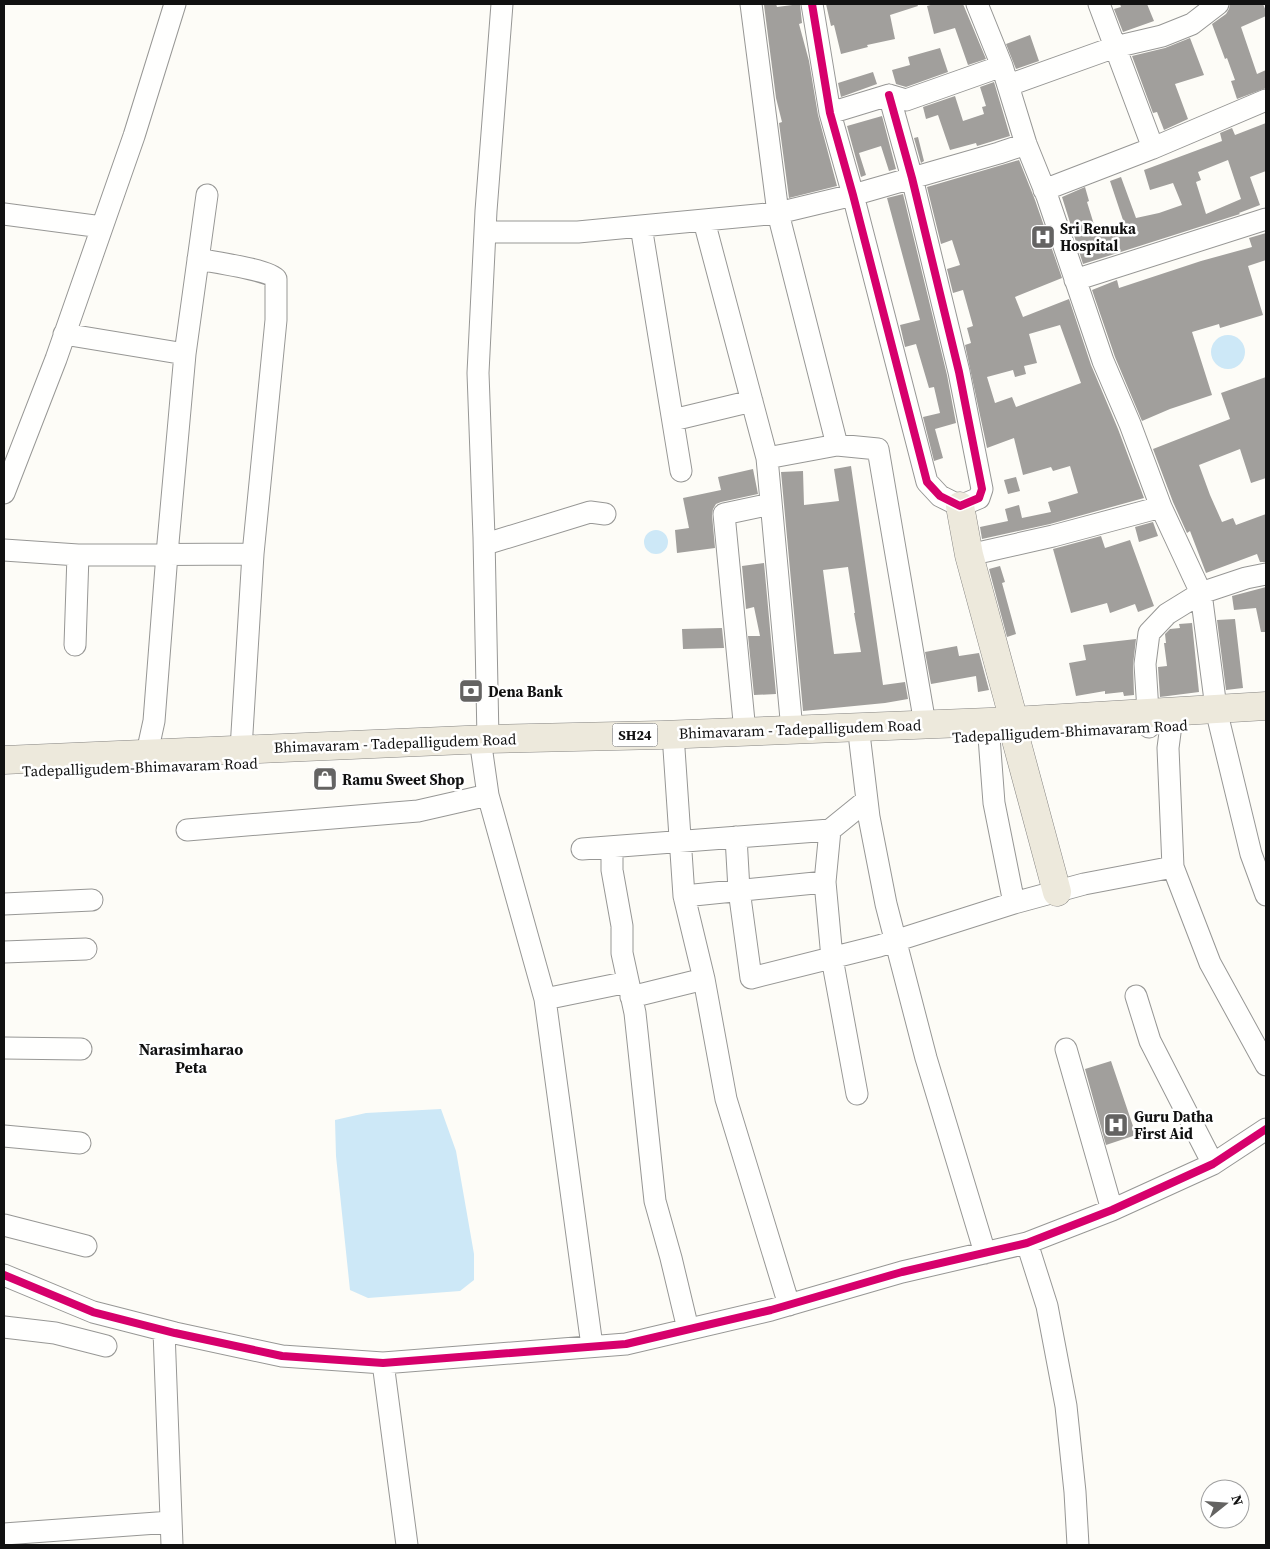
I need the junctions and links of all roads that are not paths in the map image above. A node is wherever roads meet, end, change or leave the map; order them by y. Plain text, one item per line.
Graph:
1 (176, 4) edge
2 (502, 4) edge
3 (751, 4) edge
4 (812, 4) edge
5 (978, 4) edge
6 (1099, 4) edge
7 (1218, 4) edge
8 (1115, 47) junction
9 (1005, 76) junction
10 (889, 95) junction
11 (1266, 100) edge
12 (830, 113) junction
13 (1026, 144) junction
14 (1153, 148) junction
15 (912, 178) junction
16 (1044, 190) junction
17 (207, 195) dead end
18 (853, 195) junction
19 (778, 213) junction
20 (4, 214) edge
21 (1266, 219) edge
22 (704, 221) junction
23 (641, 226) junction
24 (102, 227) junction
25 (485, 232) junction
26 (198, 259) junction
27 (1075, 280) junction
28 (64, 334) junction
29 (185, 354) junction
30 (752, 401) junction
31 (673, 420) junction
32 (837, 445) junction
33 (767, 458) junction
34 (681, 472) dead end
35 (4, 493) edge
36 (771, 504) junction
37 (960, 506) junction
38 (1161, 507) junction
39 (605, 514) dead end
40 (484, 537) junction
41 (4, 550) edge
42 (167, 554) junction
43 (253, 554) junction
44 (78, 555) junction
45 (969, 555) junction
46 (1266, 574) edge
47 (1201, 593) junction
48 (75, 645) dead end
49 (1266, 706) edge
50 (1217, 715) junction
51 (1266, 720) edge
52 (1156, 721) junction
53 (925, 724) junction
54 (792, 730) junction
55 (989, 731) junction
56 (745, 732) junction
57 (860, 742) junction
58 (485, 746) junction
59 (674, 748) junction
60 (241, 749) junction
61 (147, 753) junction
62 (4, 760) edge
63 (4, 773) edge
64 (488, 795) junction
65 (867, 800) junction
66 (187, 830) dead end
67 (830, 830) junction
68 (736, 837) junction
69 (680, 842) junction
70 (612, 847) junction
71 (582, 849) dead end
72 (1173, 867) junction
73 (825, 882) junction
74 (738, 890) junction
75 (1057, 892) junction
76 (1266, 895) edge
77 (684, 896) junction
78 (92, 900) dead end
79 (1014, 903) junction
80 (4, 904) edge
81 (895, 941) junction
82 (86, 949) dead end
83 (4, 952) edge
84 (832, 958) junction
85 (704, 979) junction
86 (630, 989) junction
87 (1136, 996) dead end
88 (545, 999) junction
89 (4, 1048) edge
90 (81, 1049) dead end
91 (1066, 1049) dead end
92 (1266, 1065) edge
93 (858, 1094) dead end
94 (1266, 1129) edge
95 (4, 1136) edge
96 (80, 1143) dead end
97 (1213, 1164) junction
98 (1112, 1210) junction
99 (4, 1225) edge
100 (1027, 1243) junction
101 (86, 1246) dead end
102 (985, 1253) junction
103 (4, 1275) edge
104 (789, 1305) junction
105 (4, 1327) edge
106 (688, 1328) junction
107 (164, 1331) junction
108 (106, 1346) dead end
109 (592, 1346) junction
110 (383, 1362) junction
111 (171, 1522) junction
112 (4, 1534) edge
113 (172, 1545) edge
114 (407, 1545) edge
115 (1078, 1545) edge

1 - 24 street
2 - 25 street
3 - 19 street
4 - 12 street
5 - 9 street
6 - 8 street
7 - 8 street
8 - 9 street
8 - 14 street
9 - 10 street
9 - 13 street
10 - 12 street
10 - 15 street
11 - 14 street
12 - 18 street
13 - 15 street
13 - 16 street
14 - 16 street
15 - 18 street
15 - 37 street
16 - 27 street
17 - 26 street
18 - 19 street
18 - 37 street
19 - 22 street
19 - 32 street
20 - 24 street
21 - 27 street
22 - 23 street
22 - 30 street
23 - 25 street
23 - 31 street
24 - 28 street
25 - 40 street
26 - 29 street
26 - 43 street
27 - 38 street
28 - 29 street
28 - 35 street
29 - 42 street
30 - 31 street
30 - 33 street
31 - 34 street
32 - 33 street
32 - 53 street
33 - 36 street
36 - 54 street
36 - 56 street
37 - 45 main road
38 - 45 street
38 - 47 street
39 - 40 street
40 - 58 street
41 - 44 street
42 - 43 street
42 - 44 street
42 - 61 street
43 - 60 street
44 - 48 street
45 - 55 main road
46 - 47 street
47 - 50 street
47 - 52 street
49 - 50 main road, SH24
50 - 51 main road, SH24
50 - 52 main road, SH24
50 - 76 street
52 - 55 main road, Tadepalligudem-Bhimavaram Road / SH24
52 - 72 street
53 - 54 main road, Bhimavaram - Tadepalligudem Road / SH24
53 - 55 main road, Bhimavaram - Tadepalligudem Road / SH24
54 - 56 main road, Bhimavaram - Tadepalligudem Road / SH24
55 - 57 main road, Tadepalligudem-Bhimavaram Road / SH24
55 - 75 main road
55 - 79 street
56 - 58 main road, Bhimavaram - Tadepalligudem Road / SH24
57 - 59 main road, Tadepalligudem-Bhimavaram Road / SH24
57 - 65 street
58 - 59 main road, Tadepalligudem-Bhimavaram Road / SH24
58 - 60 main road, Bhimavaram - Tadepalligudem Road / SH24
58 - 63 main road, Tadepalligudem-Bhimavaram Road / SH24
58 - 64 street
59 - 69 street
60 - 61 main road, Bhimavaram - Tadepalligudem Road / SH24
61 - 62 main road, Bhimavaram - Tadepalligudem Road / SH24
64 - 66 street
64 - 88 street
65 - 67 street
65 - 81 street
67 - 68 street
67 - 73 street
68 - 69 street
68 - 74 street
69 - 70 street
69 - 77 street
70 - 71 street
70 - 86 street
72 - 75 street
72 - 92 street
73 - 74 street
73 - 84 street
74 - 77 street
74 - 84 street
75 - 79 street
77 - 85 street
78 - 80 street
79 - 81 street
81 - 84 street
81 - 102 street
82 - 83 street
84 - 93 street
85 - 86 street
85 - 104 street
86 - 88 street
86 - 106 street
87 - 97 street
88 - 109 street
89 - 90 street
91 - 98 street
94 - 97 street
95 - 96 street
97 - 98 street
98 - 100 street
99 - 101 street
100 - 102 street
100 - 115 street
102 - 104 street
103 - 107 street
104 - 106 street
105 - 108 street
106 - 109 street
107 - 110 street
107 - 111 street
109 - 110 street
110 - 114 street
111 - 112 street
111 - 113 street

